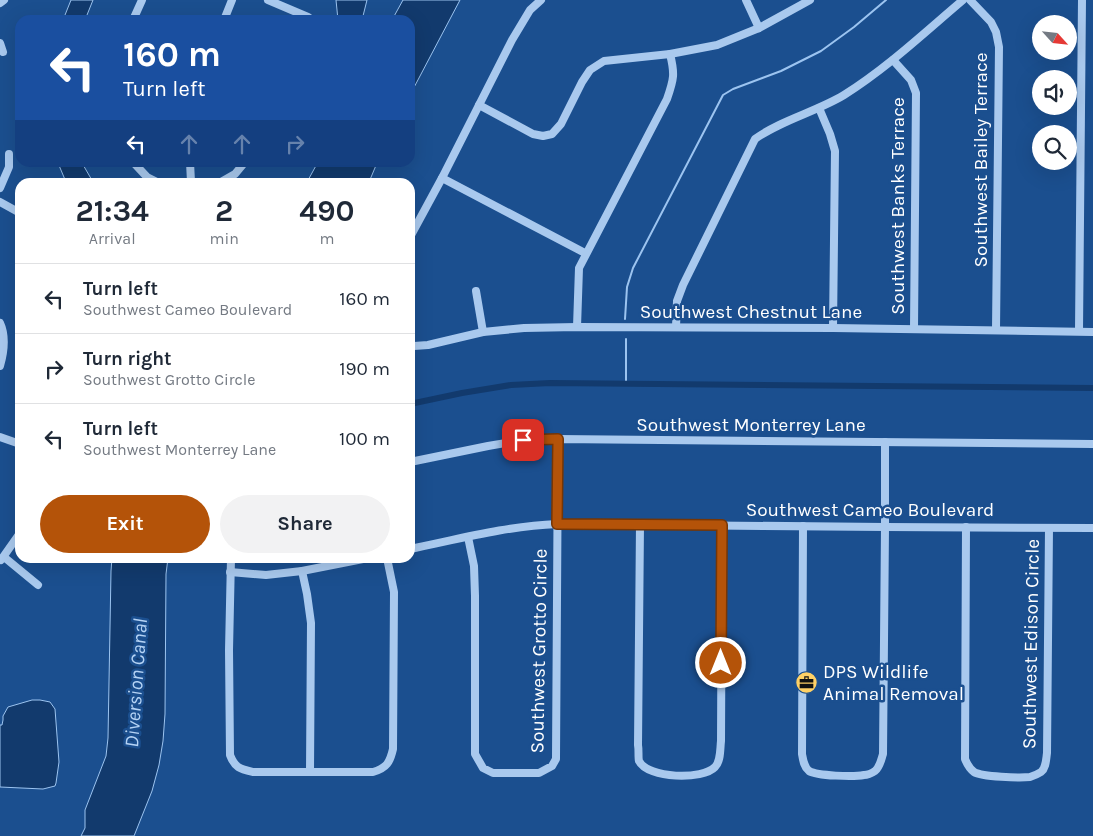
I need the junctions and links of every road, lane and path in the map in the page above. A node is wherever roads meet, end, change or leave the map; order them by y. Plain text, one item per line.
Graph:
1 (4, 0) edge
2 (142, 0) edge
3 (232, 0) edge
4 (268, 0) edge
5 (541, 0) edge
6 (746, 0) edge
7 (810, 0) edge
8 (963, 0) edge
9 (970, 0) edge
10 (1082, 0) edge
11 (0, 3) edge
12 (135, 15) edge
13 (226, 15) edge
14 (302, 15) edge
15 (759, 28) junction
16 (0, 43) edge
17 (3, 52) dead end
18 (670, 54) junction
19 (893, 60) junction
20 (479, 105) junction
21 (819, 108) junction
22 (9, 154) dead end
23 (138, 167) edge
24 (241, 167) edge
25 (149, 178) edge
26 (228, 178) edge
27 (442, 178) junction
28 (0, 188) edge
29 (0, 202) edge
30 (15, 210) edge
31 (415, 229) edge
32 (585, 253) junction
33 (476, 291) dead end
34 (0, 323) edge
35 (577, 327) junction
36 (676, 328) junction
37 (833, 328) junction
38 (914, 329) junction
39 (996, 330) junction
40 (1079, 331) junction
41 (483, 332) junction
42 (1093, 332) edge
43 (415, 345) edge
44 (0, 366) edge
45 (0, 437) edge
46 (558, 439) junction
47 (15, 442) edge
48 (885, 442) junction
49 (1093, 444) edge
50 (415, 461) edge
51 (557, 524) junction
52 (640, 524) junction
53 (722, 525) junction
54 (803, 526) junction
55 (885, 527) junction
56 (966, 527) junction
57 (1049, 528) junction
58 (1093, 528) edge
59 (468, 537) junction
60 (15, 540) edge
61 (415, 548) edge
62 (2, 559) edge
63 (231, 563) edge
64 (343, 563) edge
65 (388, 563) edge
66 (302, 571) junction
67 (230, 572) junction
68 (38, 584) dead end
69 (310, 771) junction

1 - 11 street
2 - 12 street
3 - 13 street
4 - 14 street
5 - 20 street
6 - 15 street
7 - 15 street
8 - 19 street
9 - 39 street, Southwest Bailey Terrace
10 - 40 street
15 - 18 street
16 - 17 street
18 - 20 street
18 - 32 street
19 - 21 street
19 - 38 street, Southwest Banks Terrace
20 - 27 street
21 - 36 street
21 - 37 street
22 - 28 street
23 - 25 street
24 - 26 street
27 - 31 street
27 - 32 street
29 - 30 street
32 - 35 street
33 - 41 street
34 - 44 street
35 - 36 street, Southwest Chestnut Lane
35 - 41 street, Southwest Chestnut Lane
36 - 37 street, Southwest Chestnut Lane
37 - 38 street, Southwest Chestnut Lane
38 - 39 street, Southwest Chestnut Lane
39 - 40 street, Southwest Chestnut Lane
40 - 42 street, Southwest Chestnut Lane
41 - 43 street, Southwest Chestnut Lane
45 - 47 street
46 - 48 street, Southwest Monterrey Lane
46 - 50 street, Southwest Monterrey Lane
46 - 51 street, Southwest Grotto Circle
48 - 49 street, Southwest Monterrey Lane
48 - 55 street
51 - 52 street, Southwest Cameo Boulevard
51 - 59 street, Southwest Cameo Boulevard
51 - 59 street, Southwest Grotto Circle
52 - 53 street, Southwest Cameo Boulevard
52 - 53 street
53 - 54 street, Southwest Cameo Boulevard
54 - 55 street, Southwest Cameo Boulevard
54 - 55 street
55 - 56 street, Southwest Cameo Boulevard
56 - 57 street, Southwest Cameo Boulevard
56 - 57 street, Southwest Edison Circle
57 - 58 street, Southwest Cameo Boulevard
59 - 61 street, Southwest Cameo Boulevard
60 - 62 street
62 - 68 street
63 - 67 street
64 - 66 street
65 - 69 street
66 - 67 street
66 - 69 street
67 - 69 street

